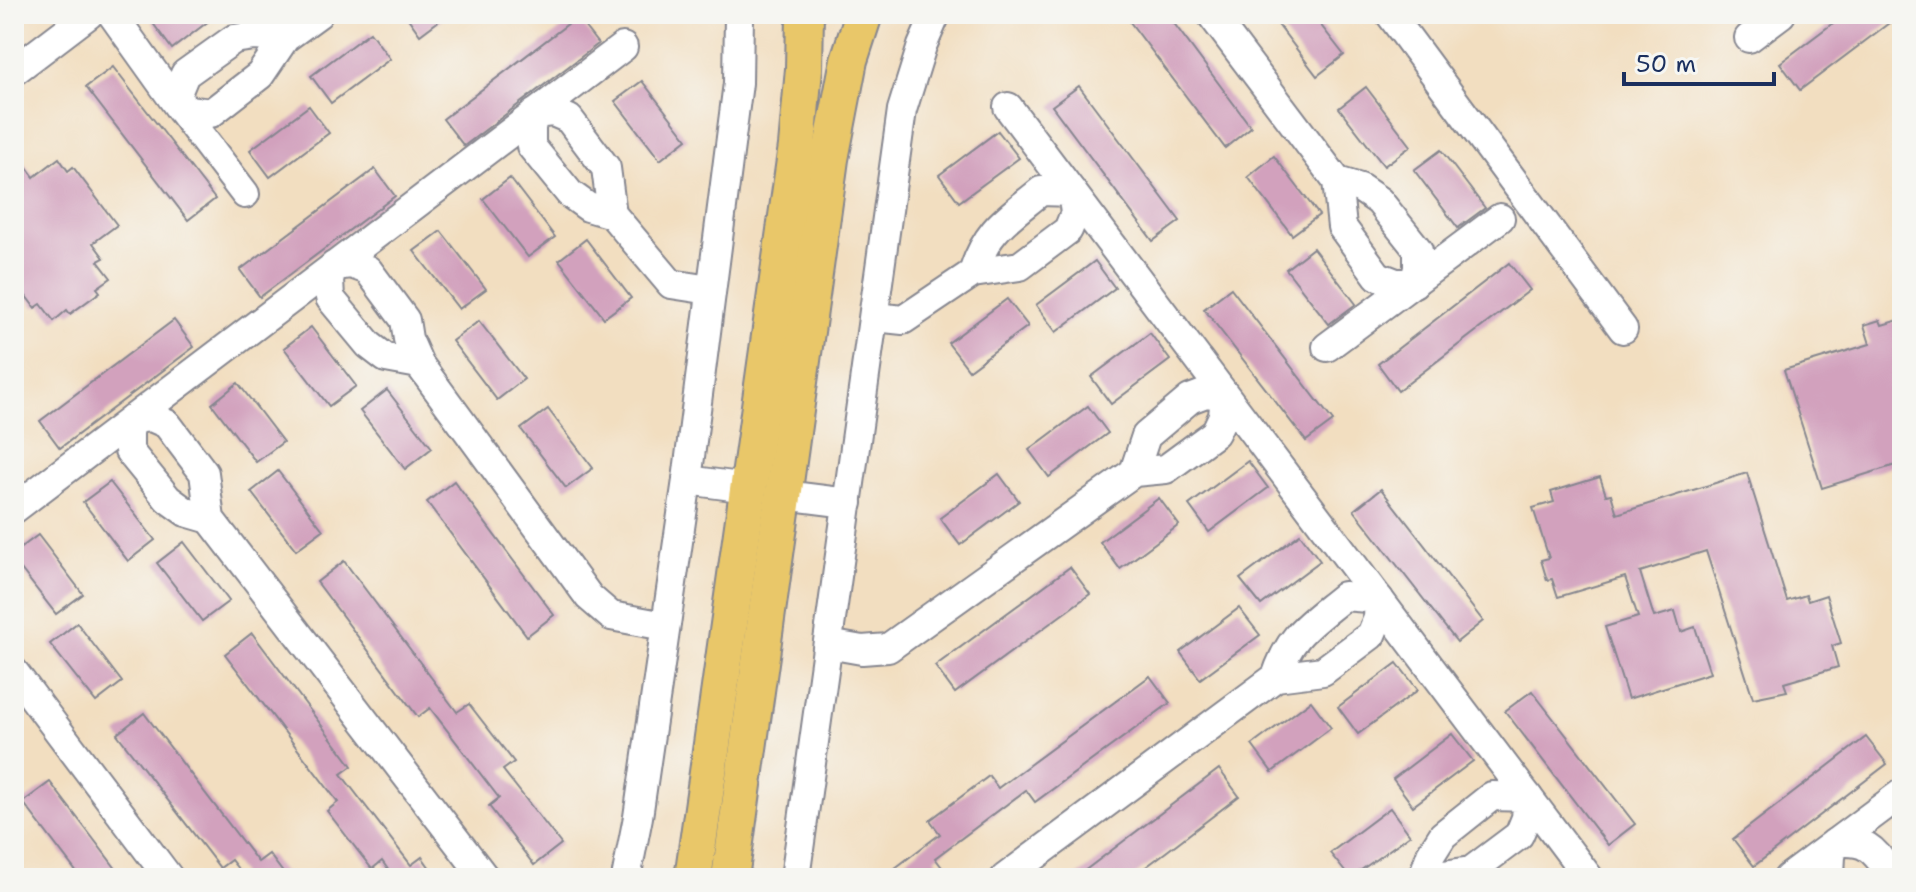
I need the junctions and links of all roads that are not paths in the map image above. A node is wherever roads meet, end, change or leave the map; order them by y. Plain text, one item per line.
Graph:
1 (89, 14) edge
2 (112, 14) edge
3 (318, 14) edge
4 (739, 14) edge
5 (805, 14) edge
6 (864, 14) edge
7 (936, 14) edge
8 (1211, 14) edge
9 (1390, 14) edge
10 (1781, 14) edge
11 (285, 38) junction
12 (1749, 38) dead end
13 (623, 47) dead end
14 (14, 71) edge
15 (1008, 107) dead end
16 (180, 109) junction
17 (534, 114) junction
18 (1337, 181) junction
19 (1072, 192) junction
20 (245, 194) dead end
21 (612, 214) junction
22 (1500, 218) dead end
23 (801, 244) junction
24 (334, 266) junction
25 (973, 273) junction
26 (1414, 283) junction
27 (710, 290) junction
28 (875, 317) junction
29 (1623, 329) dead end
30 (1327, 347) dead end
31 (419, 364) junction
32 (1225, 396) junction
33 (133, 419) junction
34 (1134, 472) junction
35 (687, 480) junction
36 (748, 488) junction
37 (784, 495) junction
38 (848, 503) junction
39 (14, 509) edge
40 (210, 519) junction
41 (1379, 599) junction
42 (665, 626) junction
43 (828, 644) junction
44 (14, 672) edge
45 (1276, 677) junction
46 (714, 732) junction
47 (750, 737) junction
48 (1902, 793) edge
49 (1528, 797) junction
50 (1835, 843) junction
51 (169, 878) edge
52 (485, 878) edge
53 (626, 878) edge
54 (693, 878) edge
55 (730, 878) edge
56 (795, 878) edge
57 (1005, 878) edge
58 (1423, 878) edge
59 (1589, 878) edge
60 (1788, 878) edge
61 (1834, 878) edge
62 (1894, 878) edge

1 - 14 street
2 - 16 street
3 - 11 street
4 - 27 street
5 - 23 main road
6 - 23 main road
7 - 28 street
8 - 18 street
9 - 29 street
10 - 12 street
11 - 16 street
11 - 16 street
13 - 17 street
15 - 19 street
16 - 20 street
17 - 21 street
17 - 21 street
17 - 24 street
18 - 26 street
18 - 26 street
19 - 25 street
19 - 25 street
19 - 32 street
21 - 27 street
22 - 26 street
23 - 36 main road
23 - 37 main road
24 - 31 street
24 - 31 street
24 - 33 street
25 - 28 street
26 - 30 street
27 - 35 street
28 - 38 street
31 - 42 street
32 - 34 street
32 - 34 street
32 - 41 street
33 - 39 street
33 - 40 street
33 - 40 street
34 - 43 street
35 - 36 street
35 - 42 street
36 - 46 main road
37 - 38 street
37 - 47 main road
38 - 43 street
40 - 52 street
41 - 45 street
41 - 45 street
41 - 49 street
42 - 53 street
43 - 56 street
44 - 51 street
45 - 57 street
46 - 47 main road
46 - 54 main road
47 - 55 main road
48 - 50 street
49 - 58 street
49 - 58 street
49 - 59 street
50 - 60 street
50 - 61 street
50 - 62 street

